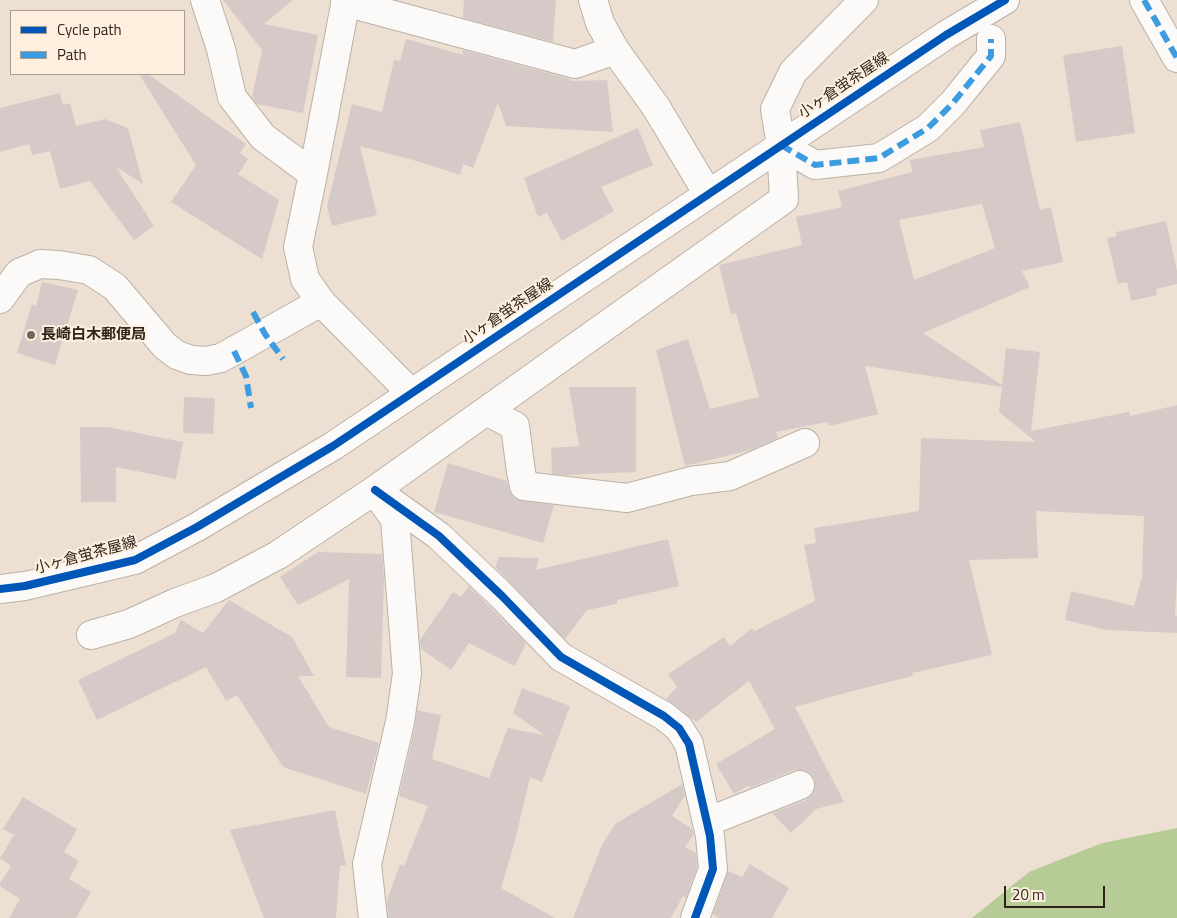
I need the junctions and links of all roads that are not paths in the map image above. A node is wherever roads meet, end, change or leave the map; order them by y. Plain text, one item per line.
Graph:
1 (205, 0) edge
2 (593, 0) edge
3 (864, 0) edge
4 (1005, 0) edge
5 (1144, 0) edge
6 (346, 1) edge
7 (991, 39) dead end
8 (615, 50) junction
9 (1177, 58) edge
10 (781, 145) junction
11 (313, 174) junction
12 (708, 194) junction
13 (0, 299) edge
14 (321, 302) junction
15 (412, 393) junction
16 (486, 412) junction
17 (804, 443) dead end
18 (375, 490) junction
19 (0, 589) edge
20 (92, 636) dead end
21 (800, 785) dead end
22 (707, 822) junction
23 (374, 918) edge
24 (695, 918) edge

1 - 11 street
2 - 8 street
3 - 10 street
4 - 10 street, 小ヶ倉蛍茶屋線
5 - 9 street
6 - 8 street
6 - 11 street
7 - 10 street
8 - 12 street
10 - 12 street, 小ヶ倉蛍茶屋線
10 - 16 street
11 - 14 street
12 - 15 street, 小ヶ倉蛍茶屋線
13 - 14 street
14 - 15 street
15 - 19 street, 小ヶ倉蛍茶屋線
16 - 17 street
16 - 18 street
18 - 20 street
18 - 22 street
18 - 23 street
21 - 22 street
22 - 24 street

